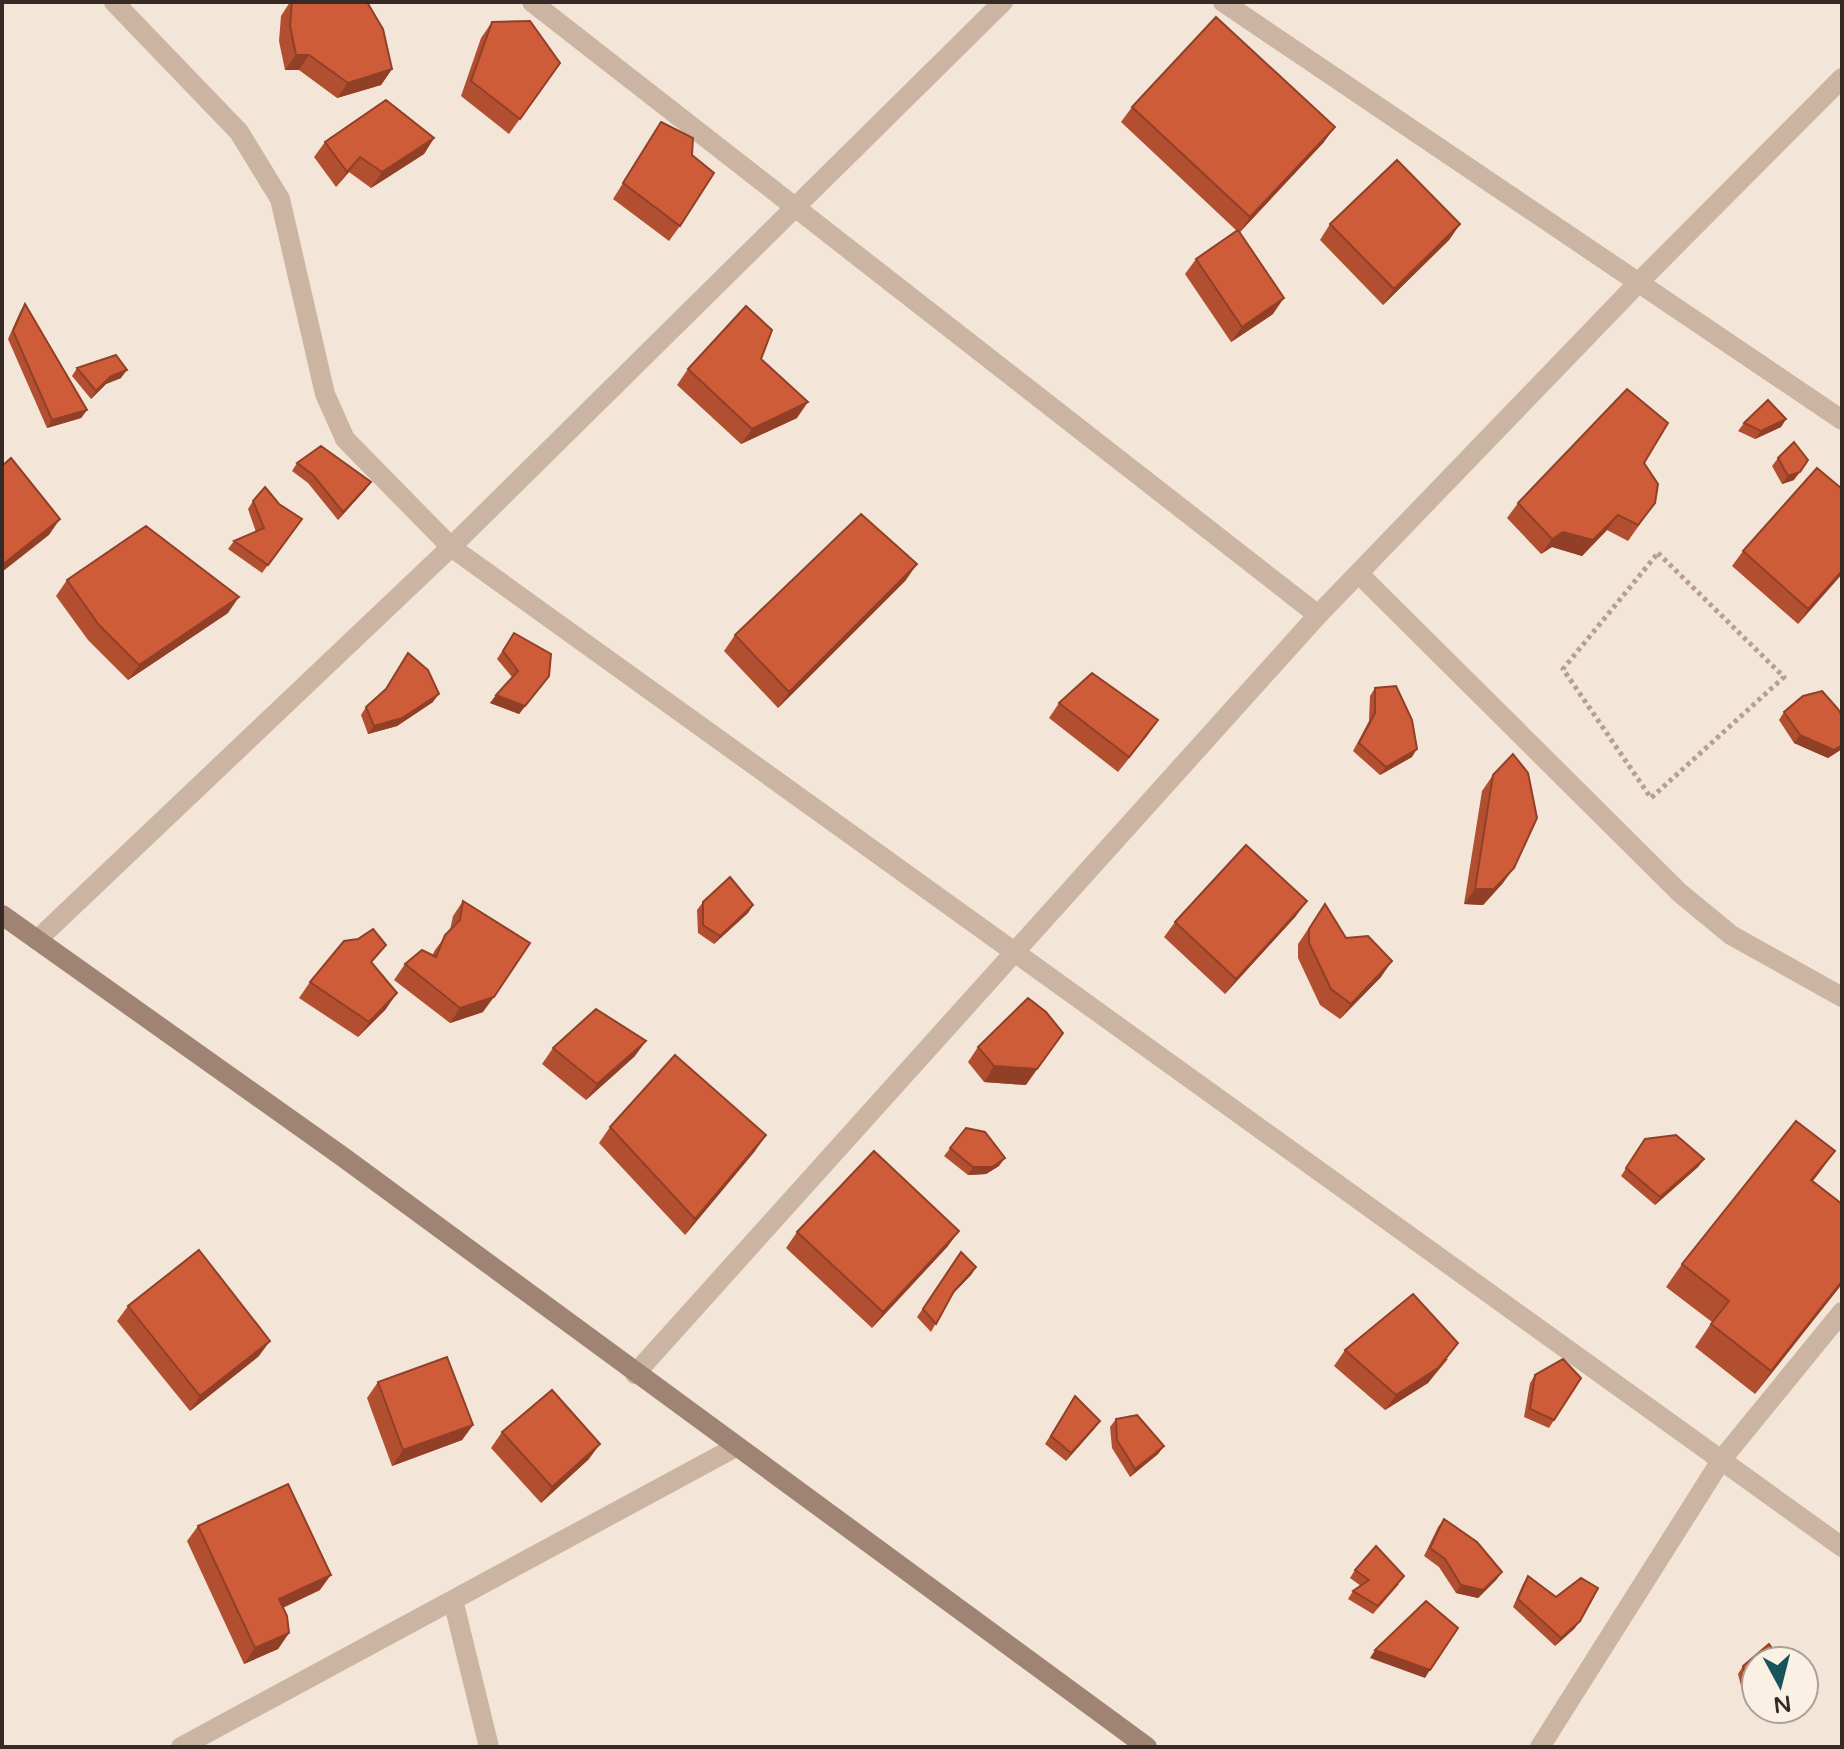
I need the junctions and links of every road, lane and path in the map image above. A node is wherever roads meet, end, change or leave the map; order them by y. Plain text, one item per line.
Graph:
1 (114, 2) edge
2 (532, 2) edge
3 (1003, 2) edge
4 (1223, 2) edge
5 (1842, 78) edge
6 (796, 209) junction
7 (1640, 281) junction
8 (1842, 420) edge
9 (451, 547) junction
10 (1360, 575) junction
11 (1318, 615) junction
12 (1784, 677) joint
13 (2, 915) edge
14 (37, 940) junction
15 (1016, 953) junction
16 (1842, 997) edge
17 (1842, 1312) edge
18 (635, 1374) junction
19 (734, 1448) junction
20 (1722, 1459) junction
21 (1842, 1547) edge
22 (453, 1600) junction
23 (181, 1747) edge
24 (489, 1747) edge
25 (1147, 1747) edge
26 (1540, 1747) edge

1 - 9 street
2 - 6 street
3 - 6 street
4 - 7 street
5 - 7 street
6 - 9 street
6 - 11 street
7 - 8 street
7 - 10 street
9 - 14 street
9 - 15 street
10 - 11 street
10 - 16 street
11 - 15 street
12 - 12 path
13 - 14 main road
14 - 18 main road
15 - 18 street
15 - 20 street
17 - 20 street
18 - 19 main road
19 - 22 street
19 - 25 main road
20 - 21 street
20 - 26 street
22 - 23 street
22 - 24 street

